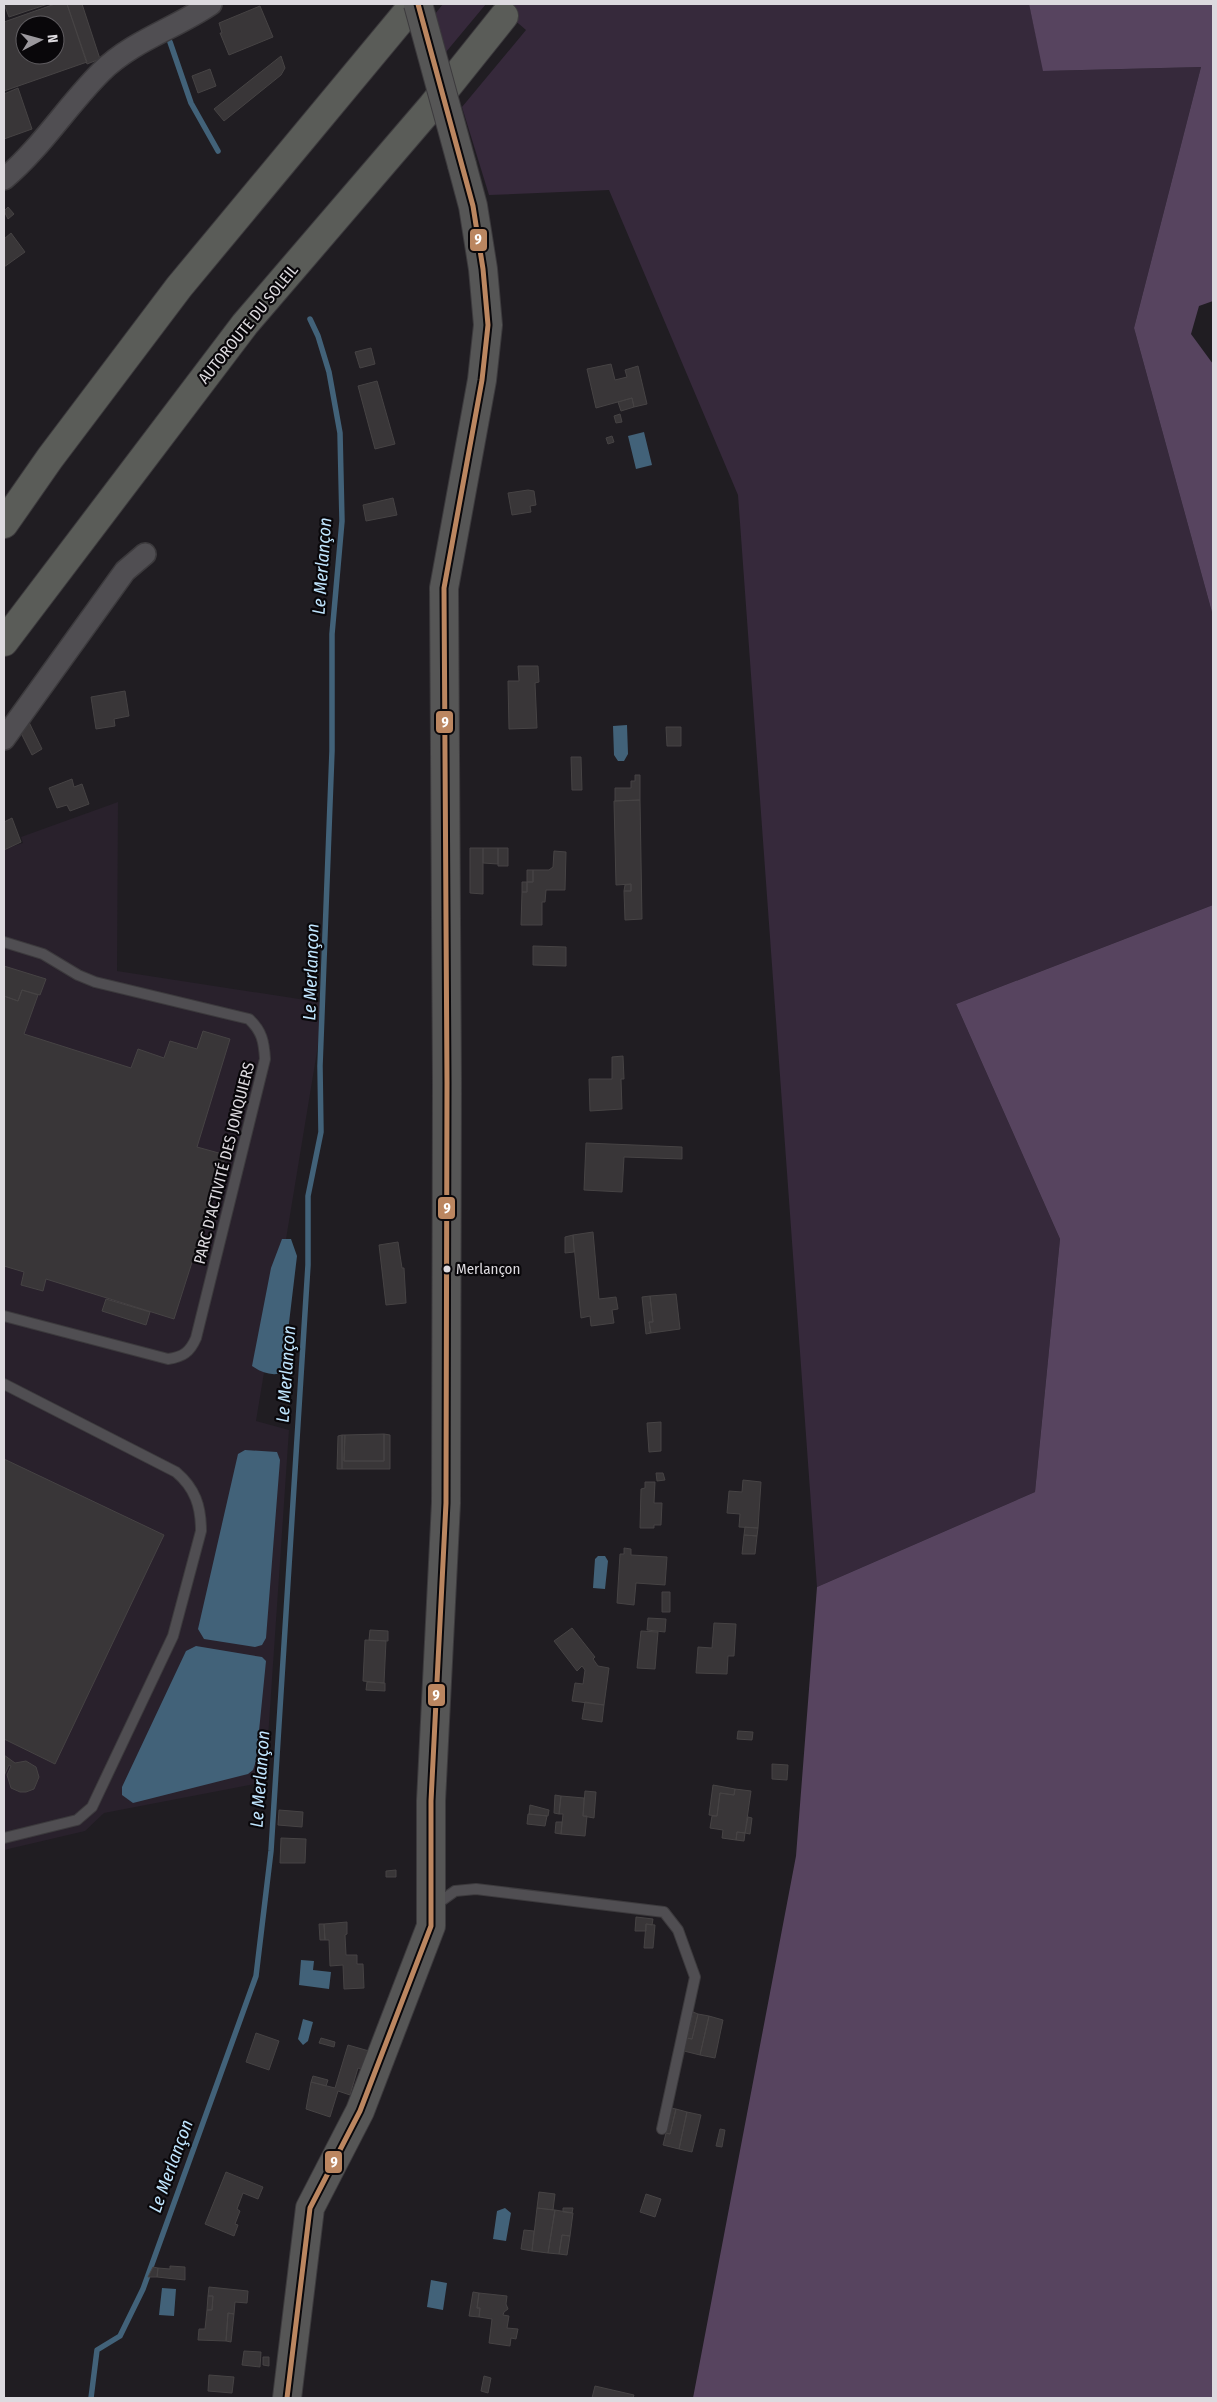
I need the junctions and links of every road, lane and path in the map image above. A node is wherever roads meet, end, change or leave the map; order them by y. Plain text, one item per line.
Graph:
1 (211, 4) edge
2 (414, 4) edge
3 (418, 4) edge
4 (504, 16) dead end
5 (4, 179) edge
6 (4, 524) edge
7 (145, 554) dead end
8 (4, 642) edge
9 (4, 739) edge
10 (4, 942) edge
11 (4, 1316) edge
12 (4, 1384) edge
13 (4, 1838) edge
14 (431, 1908) junction
15 (662, 2129) dead end
16 (287, 2398) edge

1 - 5 street
2 - 6 highway
3 - 14 street, bridge
4 - 8 highway, AUTOROUTE DU SOLEIL
7 - 9 street
10 - 11 lane, PARC D'ACTIVITÉ DES JONQUIERS
12 - 13 lane
14 - 15 lane
14 - 16 street

